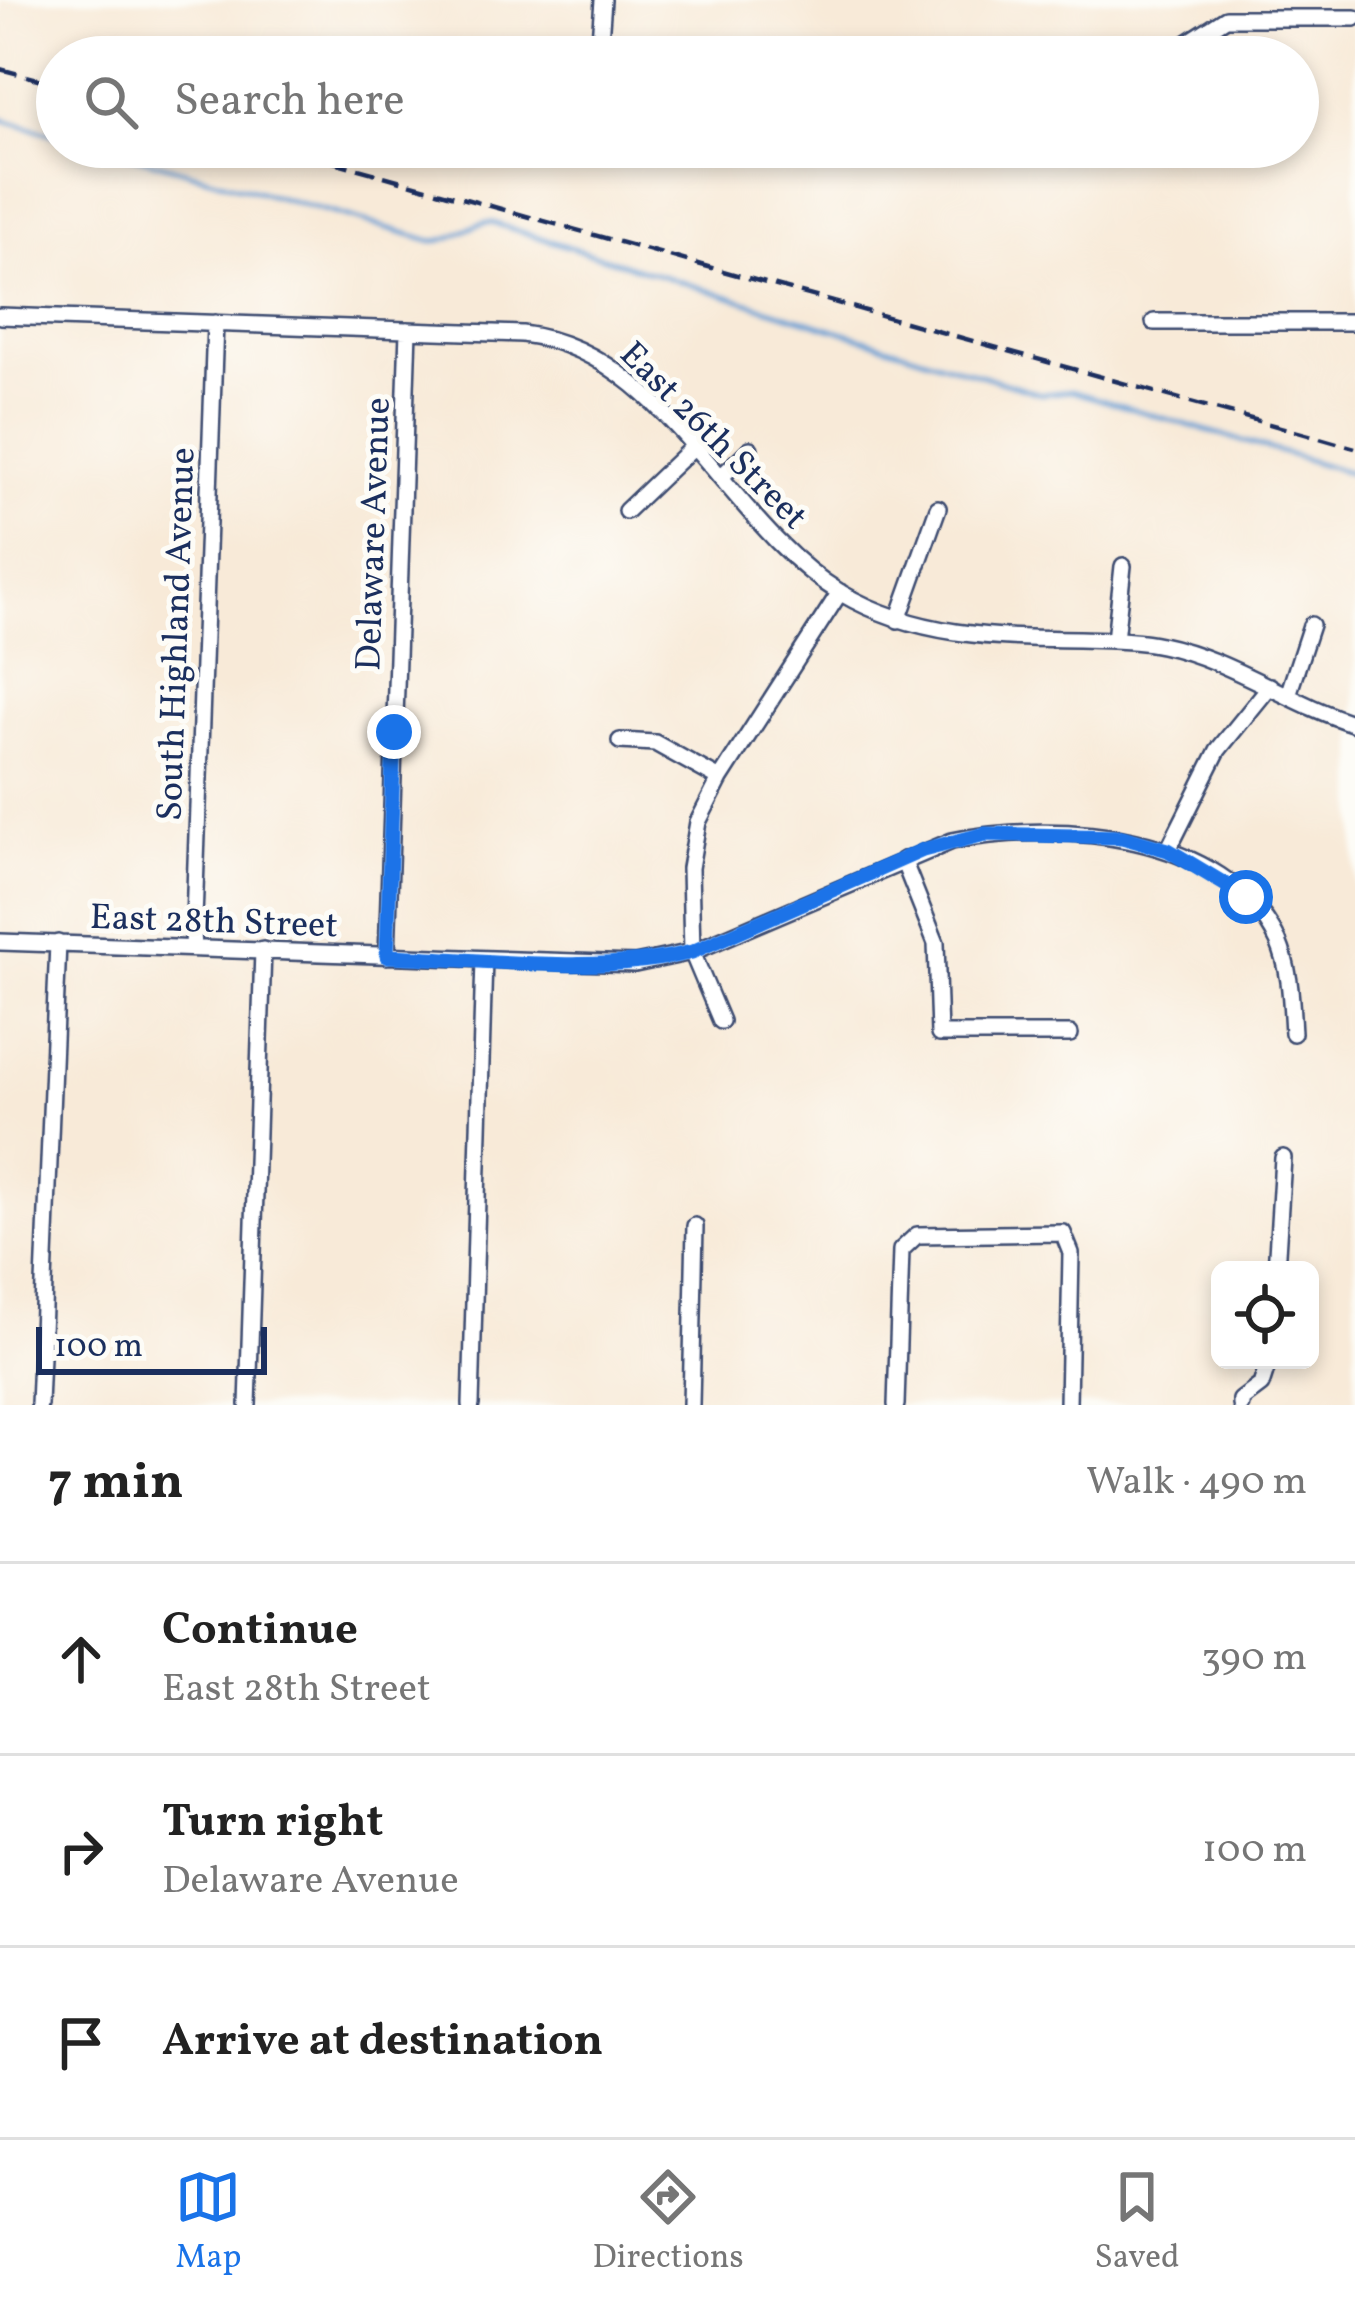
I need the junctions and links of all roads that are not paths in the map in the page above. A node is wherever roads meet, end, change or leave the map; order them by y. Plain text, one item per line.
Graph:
1 (603, 0) edge
2 (1355, 18) edge
3 (600, 36) edge
4 (1198, 36) edge
5 (0, 316) edge
6 (1154, 322) dead end
7 (1355, 322) edge
8 (215, 323) junction
9 (408, 330) junction
10 (694, 447) junction
11 (750, 449) dead end
12 (721, 477) junction
13 (938, 508) dead end
14 (626, 512) dead end
15 (1123, 566) dead end
16 (840, 592) junction
17 (898, 620) junction
18 (1311, 625) dead end
19 (1115, 640) junction
20 (1270, 686) junction
21 (1288, 695) junction
22 (1355, 724) edge
23 (620, 741) dead end
24 (720, 779) junction
25 (1168, 850) junction
26 (903, 860) junction
27 (0, 942) edge
28 (58, 943) junction
29 (193, 948) junction
30 (263, 950) junction
31 (692, 952) junction
32 (387, 956) junction
33 (484, 959) junction
34 (721, 1021) dead end
35 (1292, 1033) dead end
36 (1070, 1034) dead end
37 (1283, 1158) dead end
38 (694, 1226) dead end
39 (1277, 1261) edge
40 (1266, 1369) edge
41 (40, 1405) edge
42 (248, 1405) edge
43 (471, 1405) edge
44 (692, 1405) edge
45 (896, 1405) edge
46 (1068, 1405) edge
47 (1241, 1405) edge

1 - 3 street
2 - 4 street
5 - 8 street, East 26th Street
6 - 7 street
8 - 9 street, East 26th Street
8 - 29 street, South Highland Avenue
9 - 10 street, East 26th Street
9 - 32 street, Delaware Avenue
10 - 12 street, East 26th Street
10 - 14 street
11 - 12 street
12 - 16 street, East 26th Street
13 - 17 street
15 - 19 street
16 - 17 street, East 26th Street
16 - 24 street
17 - 19 street, East 26th Street
18 - 21 street
19 - 20 street, East 26th Street
20 - 21 street, East 26th Street
20 - 25 street
21 - 22 street, East 26th Street
23 - 24 street
24 - 31 street
25 - 26 street, East 28th Street
25 - 35 street, East 28th Street
26 - 31 street, East 28th Street
26 - 36 street
27 - 28 street, East 28th Street
28 - 29 street, East 28th Street
28 - 41 street
29 - 30 street, East 28th Street
30 - 32 street, East 28th Street
30 - 42 street
31 - 33 street, East 28th Street
31 - 34 street
32 - 33 street, East 28th Street
33 - 43 street
37 - 39 street
38 - 44 street
40 - 47 street
45 - 46 street

